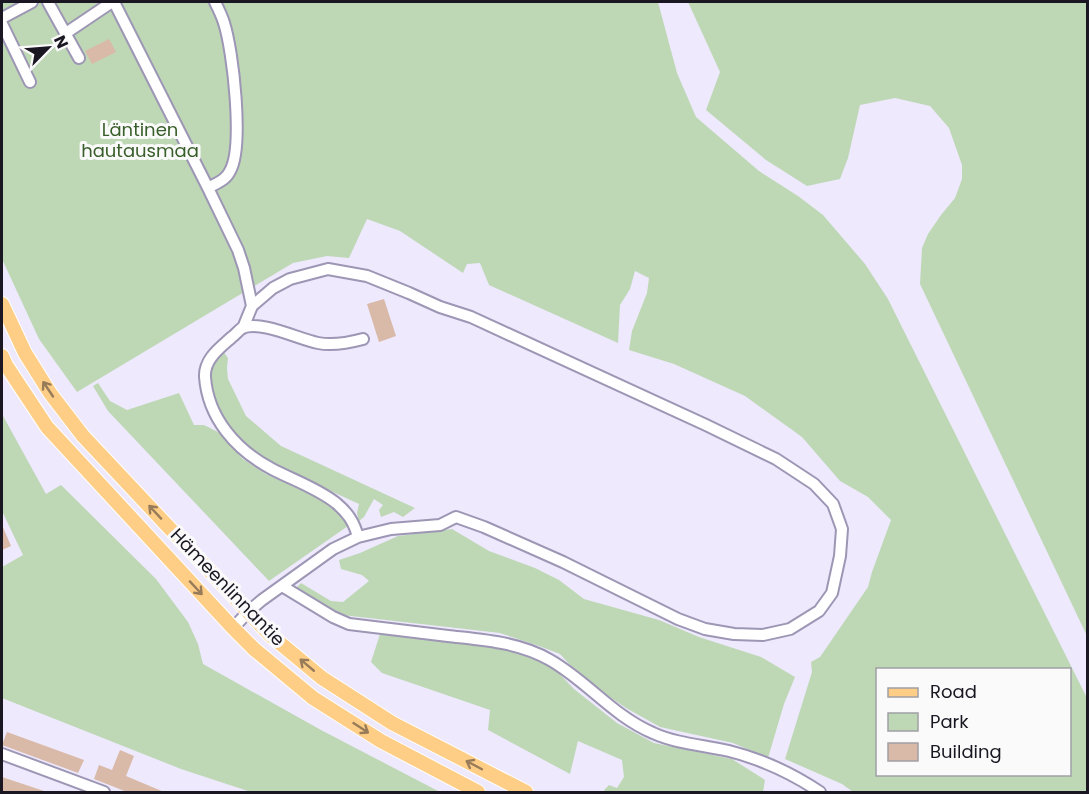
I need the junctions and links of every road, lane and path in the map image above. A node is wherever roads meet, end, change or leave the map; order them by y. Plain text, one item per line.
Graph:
1 (32, 2) edge
2 (48, 2) edge
3 (113, 2) edge
4 (215, 2) edge
5 (2, 18) edge
6 (2, 24) edge
7 (66, 33) junction
8 (79, 58) dead end
9 (30, 82) dead end
10 (208, 188) junction
11 (2, 304) edge
12 (252, 306) junction
13 (243, 328) junction
14 (363, 339) dead end
15 (2, 356) edge
16 (358, 537) junction
17 (282, 586) junction
18 (249, 611) junction
19 (233, 628) junction
20 (2, 754) edge
21 (104, 792) edge
22 (478, 792) edge
23 (526, 792) edge
24 (820, 792) edge

1 - 5 street
2 - 7 street
3 - 7 street
3 - 10 street
4 - 10 street
6 - 9 street
7 - 8 street
10 - 12 street
18 -> 11 main road, Hämeenlinnantie
12 - 13 street
12 - 16 street
13 - 14 street
13 - 16 street
15 -> 19 main road, Hämeenlinnantie
16 - 17 street
17 - 18 street
17 - 24 street
18 - 19 street
23 -> 18 main road, Hämeenlinnantie
19 -> 22 main road, Hämeenlinnantie
20 - 21 street

